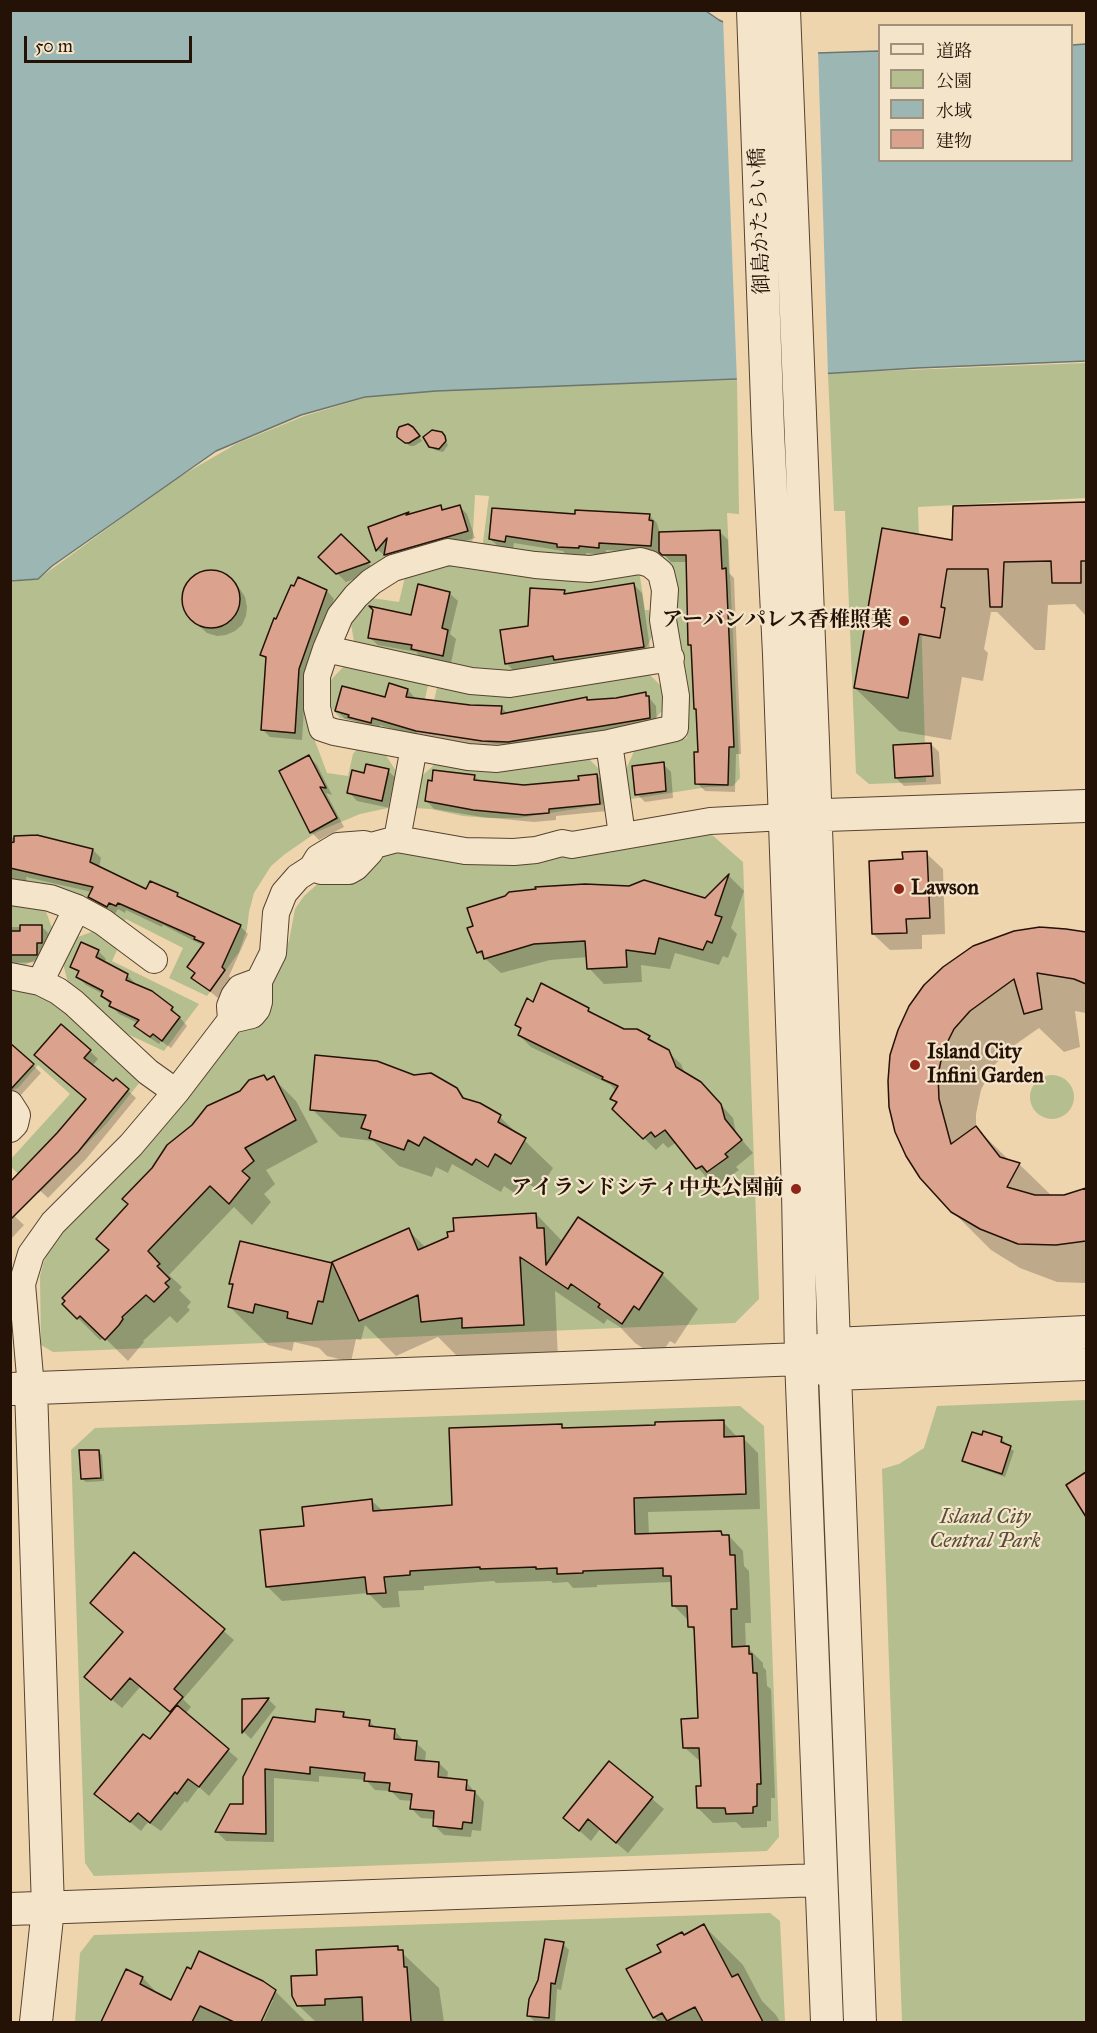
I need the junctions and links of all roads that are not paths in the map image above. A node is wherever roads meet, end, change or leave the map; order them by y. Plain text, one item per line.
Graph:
1 (753, 10) edge
2 (784, 10) edge
3 (326, 649) junction
4 (671, 658) junction
5 (609, 743) junction
6 (414, 747) junction
7 (1086, 806) edge
8 (816, 816) junction
9 (785, 817) junction
10 (622, 835) junction
11 (397, 839) junction
12 (10, 892) edge
13 (77, 908) junction
14 (154, 960) dead end
15 (10, 976) edge
16 (40, 982) junction
17 (176, 1092) junction
18 (10, 1104) edge
19 (10, 1129) edge
20 (1086, 1332) edge
21 (801, 1359) junction
22 (834, 1359) junction
23 (1086, 1364) edge
24 (21, 1389) edge
25 (820, 1880) junction
26 (48, 1908) junction
27 (10, 1909) edge
28 (36, 2022) edge
29 (827, 2022) edge
30 (860, 2022) edge

1 - 9 street, 御島かたらい橋
2 - 8 street, 御島かたらい橋
3 - 4 street
3 - 4 street
3 - 6 street
4 - 5 street
5 - 6 street
5 - 10 street
6 - 11 street
7 - 8 street
8 - 9 street
8 - 22 street, 御島かたらい橋
9 - 10 street
9 - 21 street, 御島かたらい橋
10 - 11 street
11 - 17 street
12 - 13 street
13 - 14 street
13 - 16 street
15 - 16 street
16 - 17 street
17 - 24 street
18 - 19 street
20 - 22 street
21 - 22 street
21 - 24 street
21 - 25 street, 御島かたらい橋
22 - 23 street
22 - 30 street, 御島かたらい橋
24 - 26 street
25 - 26 street
25 - 29 street, 御島かたらい橋
26 - 27 street
26 - 28 street

